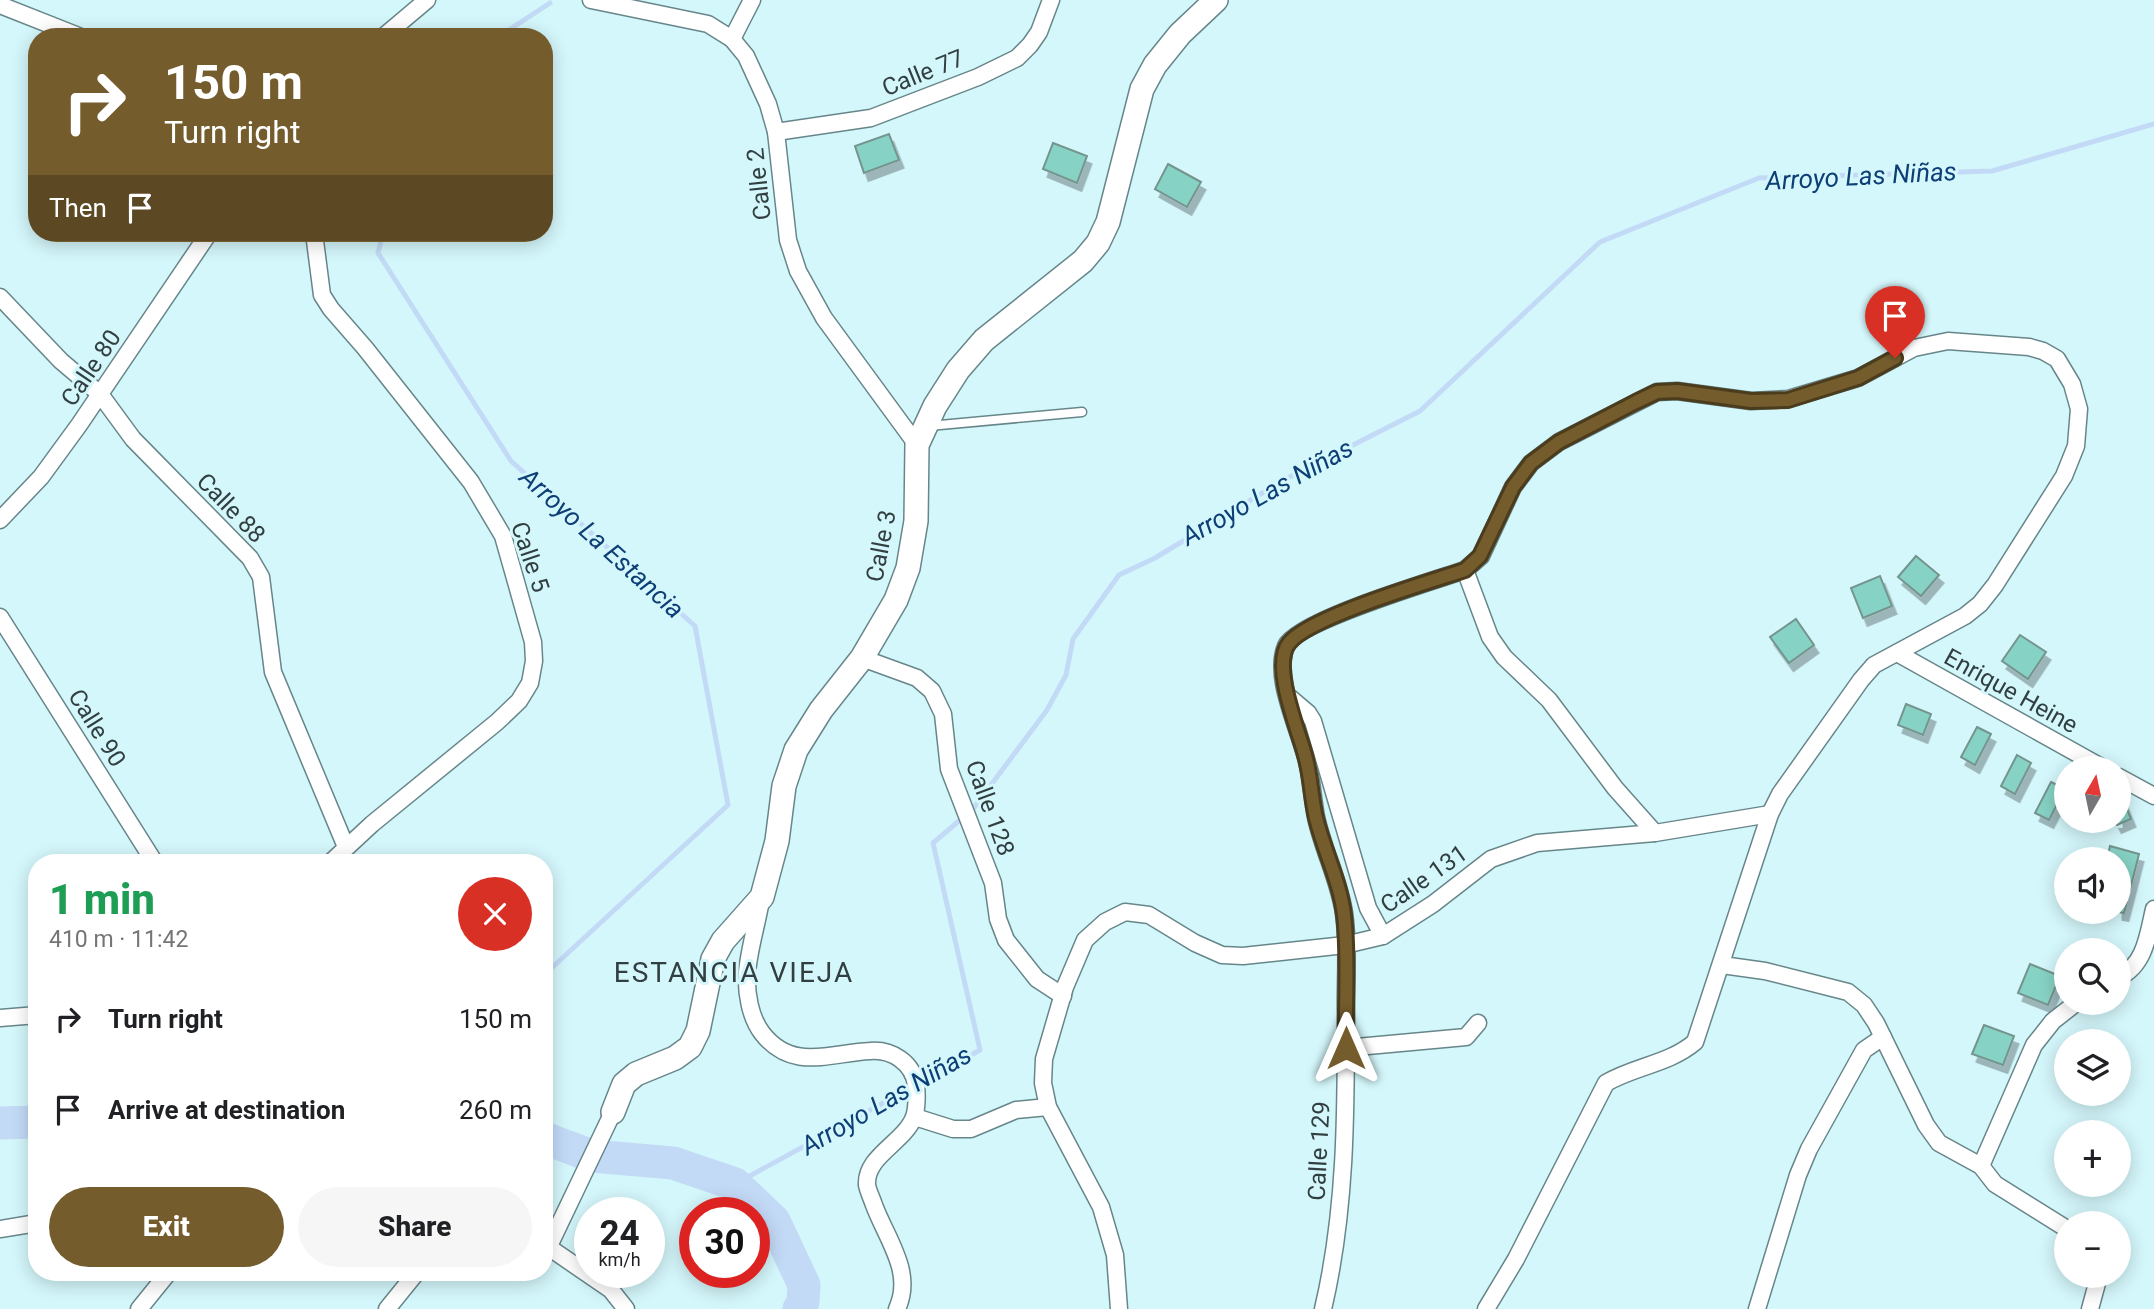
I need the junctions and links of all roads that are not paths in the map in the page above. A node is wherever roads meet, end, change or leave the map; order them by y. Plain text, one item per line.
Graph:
1 (427, 0) edge
2 (591, 0) edge
3 (752, 0) edge
4 (1051, 0) edge
5 (1216, 0) edge
6 (0, 5) edge
7 (666, 8) edge
8 (58, 28) edge
9 (395, 28) edge
10 (732, 39) junction
11 (776, 132) junction
12 (203, 242) edge
13 (315, 242) edge
14 (0, 297) edge
15 (100, 394) junction
16 (1082, 412) dead end
17 (921, 436) junction
18 (0, 520) edge
19 (1465, 570) junction
20 (0, 617) edge
21 (1897, 653) junction
22 (862, 658) junction
23 (1288, 696) junction
24 (2082, 756) edge
25 (2132, 784) edge
26 (2154, 796) edge
27 (1770, 814) junction
28 (1655, 833) junction
29 (346, 847) junction
30 (149, 854) edge
31 (339, 854) edge
32 (762, 897) junction
33 (2154, 909) edge
34 (1382, 936) junction
35 (1345, 945) junction
36 (1722, 965) junction
37 (2131, 972) edge
38 (1063, 996) junction
39 (2061, 1015) edge
40 (28, 1016) edge
41 (0, 1018) edge
42 (1478, 1023) dead end
43 (1883, 1037) junction
44 (1346, 1048) junction
45 (1048, 1107) junction
46 (613, 1112) joint
47 (915, 1117) junction
48 (1981, 1166) junction
49 (2054, 1221) edge
50 (28, 1224) edge
51 (0, 1228) edge
52 (553, 1233) edge
53 (553, 1249) edge
54 (162, 1281) edge
55 (410, 1281) edge
56 (2096, 1288) edge
57 (625, 1306) edge
58 (139, 1309) edge
59 (387, 1309) edge
60 (897, 1309) edge
61 (1119, 1309) edge
62 (1322, 1309) edge
63 (1486, 1309) edge
64 (1757, 1309) edge
65 (2090, 1309) edge

1 - 9 street
2 - 7 street, Calle 2
3 - 10 street
4 - 11 street, Calle 77
5 - 17 street, Calle 3
6 - 8 street
7 - 10 street, Calle 2
10 - 11 street, Calle 2
11 - 17 street, Calle 2
12 - 15 street, Calle 80
13 - 29 street, Calle 5
14 - 15 street, Calle 88
15 - 18 street, Calle 80
15 - 29 street, Calle 88
16 - 17 lane
17 - 22 street, Calle 3
19 - 21 street
19 - 23 street, Calle 129
19 - 28 street
20 - 30 street, Calle 90
21 - 24 street, Enrique Heine
21 - 27 street
22 - 32 street, Calle 3
22 - 38 street, Calle 128
23 - 34 street
23 - 35 street, Calle 129
25 - 26 street
27 - 28 street, Calle 131
27 - 36 street
28 - 34 street, Calle 131
29 - 31 street, Calle 5
32 - 46 street, Calle 3
32 - 47 street
33 - 37 street
34 - 35 street, Calle 131
35 - 38 street, Calle 131
35 - 44 street, Calle 129
36 - 43 street
36 - 63 street
38 - 45 street, Calle 131
39 - 48 street
40 - 41 street
42 - 44 street
43 - 48 street
43 - 64 street
44 - 62 street, Calle 129
45 - 47 street
45 - 61 street
46 - 52 street
47 - 60 street
48 - 49 street
50 - 51 street
53 - 57 street
54 - 58 street
55 - 59 street
56 - 65 street

